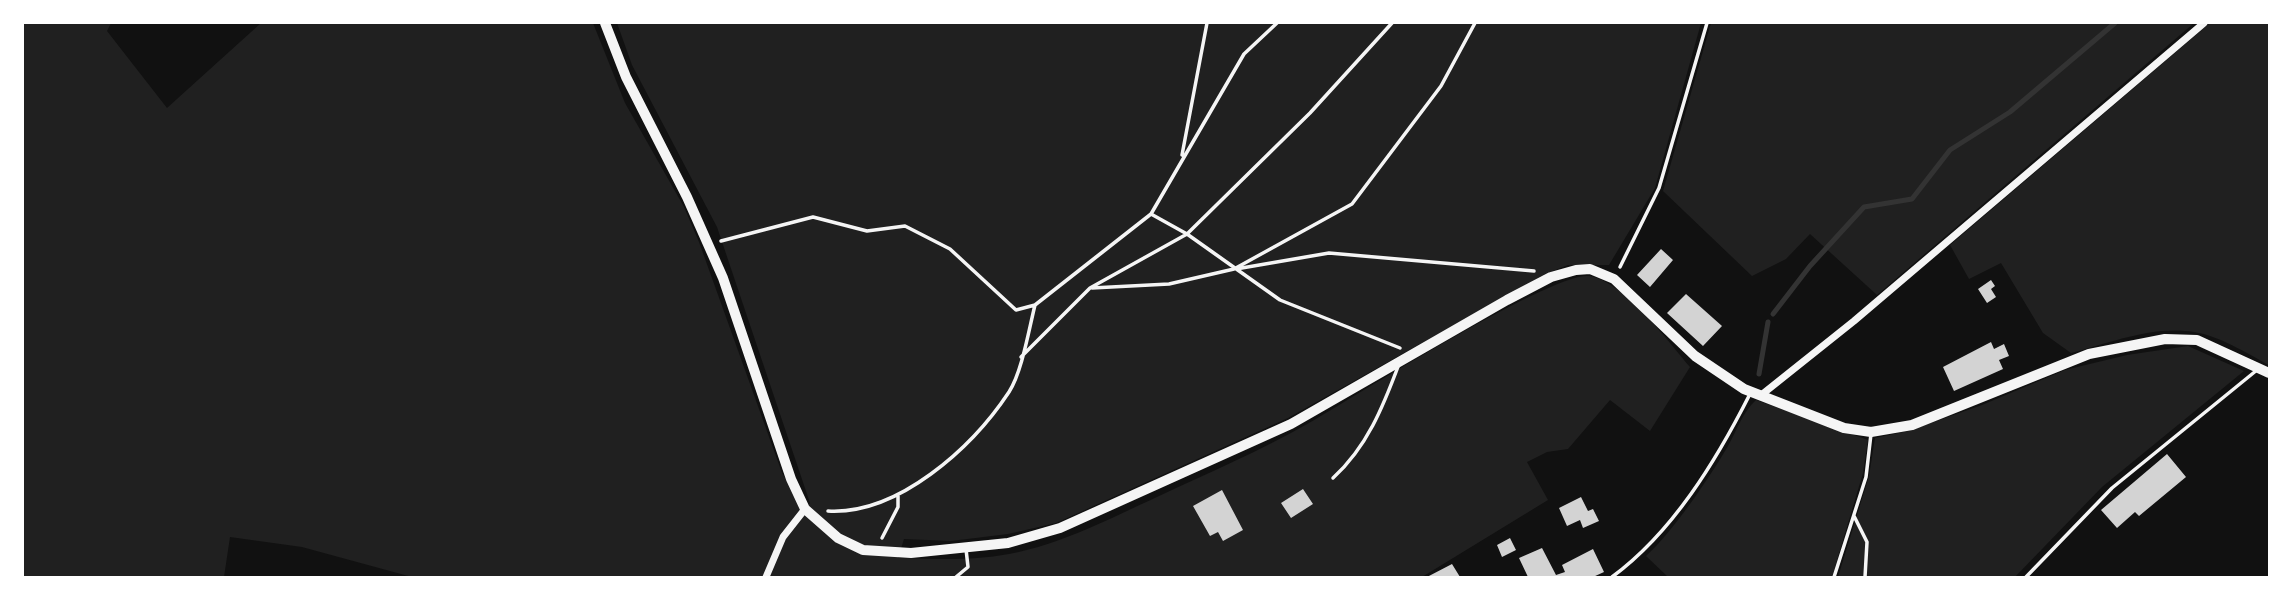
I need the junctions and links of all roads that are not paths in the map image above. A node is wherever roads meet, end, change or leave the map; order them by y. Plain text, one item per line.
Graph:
1 (605, 23) edge
2 (2204, 23) edge
3 (1400, 362) junction
4 (2259, 368) junction
5 (2269, 373) edge
6 (1752, 392) junction
7 (1871, 432) junction
8 (1333, 478) dead end
9 (805, 509) junction
10 (1854, 516) junction
11 (966, 549) junction
12 (766, 577) edge
13 (956, 577) edge
14 (1612, 577) edge
15 (1834, 577) edge
16 (1865, 577) edge
17 (2026, 577) edge

1 - 9 street
2 - 6 street
3 - 6 street
3 - 8 lane
3 - 11 street
4 - 5 street
4 - 7 street
4 - 17 lane
6 - 7 street
6 - 14 lane
7 - 10 lane
9 - 11 street
9 - 12 street
10 - 15 lane
10 - 16 lane
11 - 13 lane

